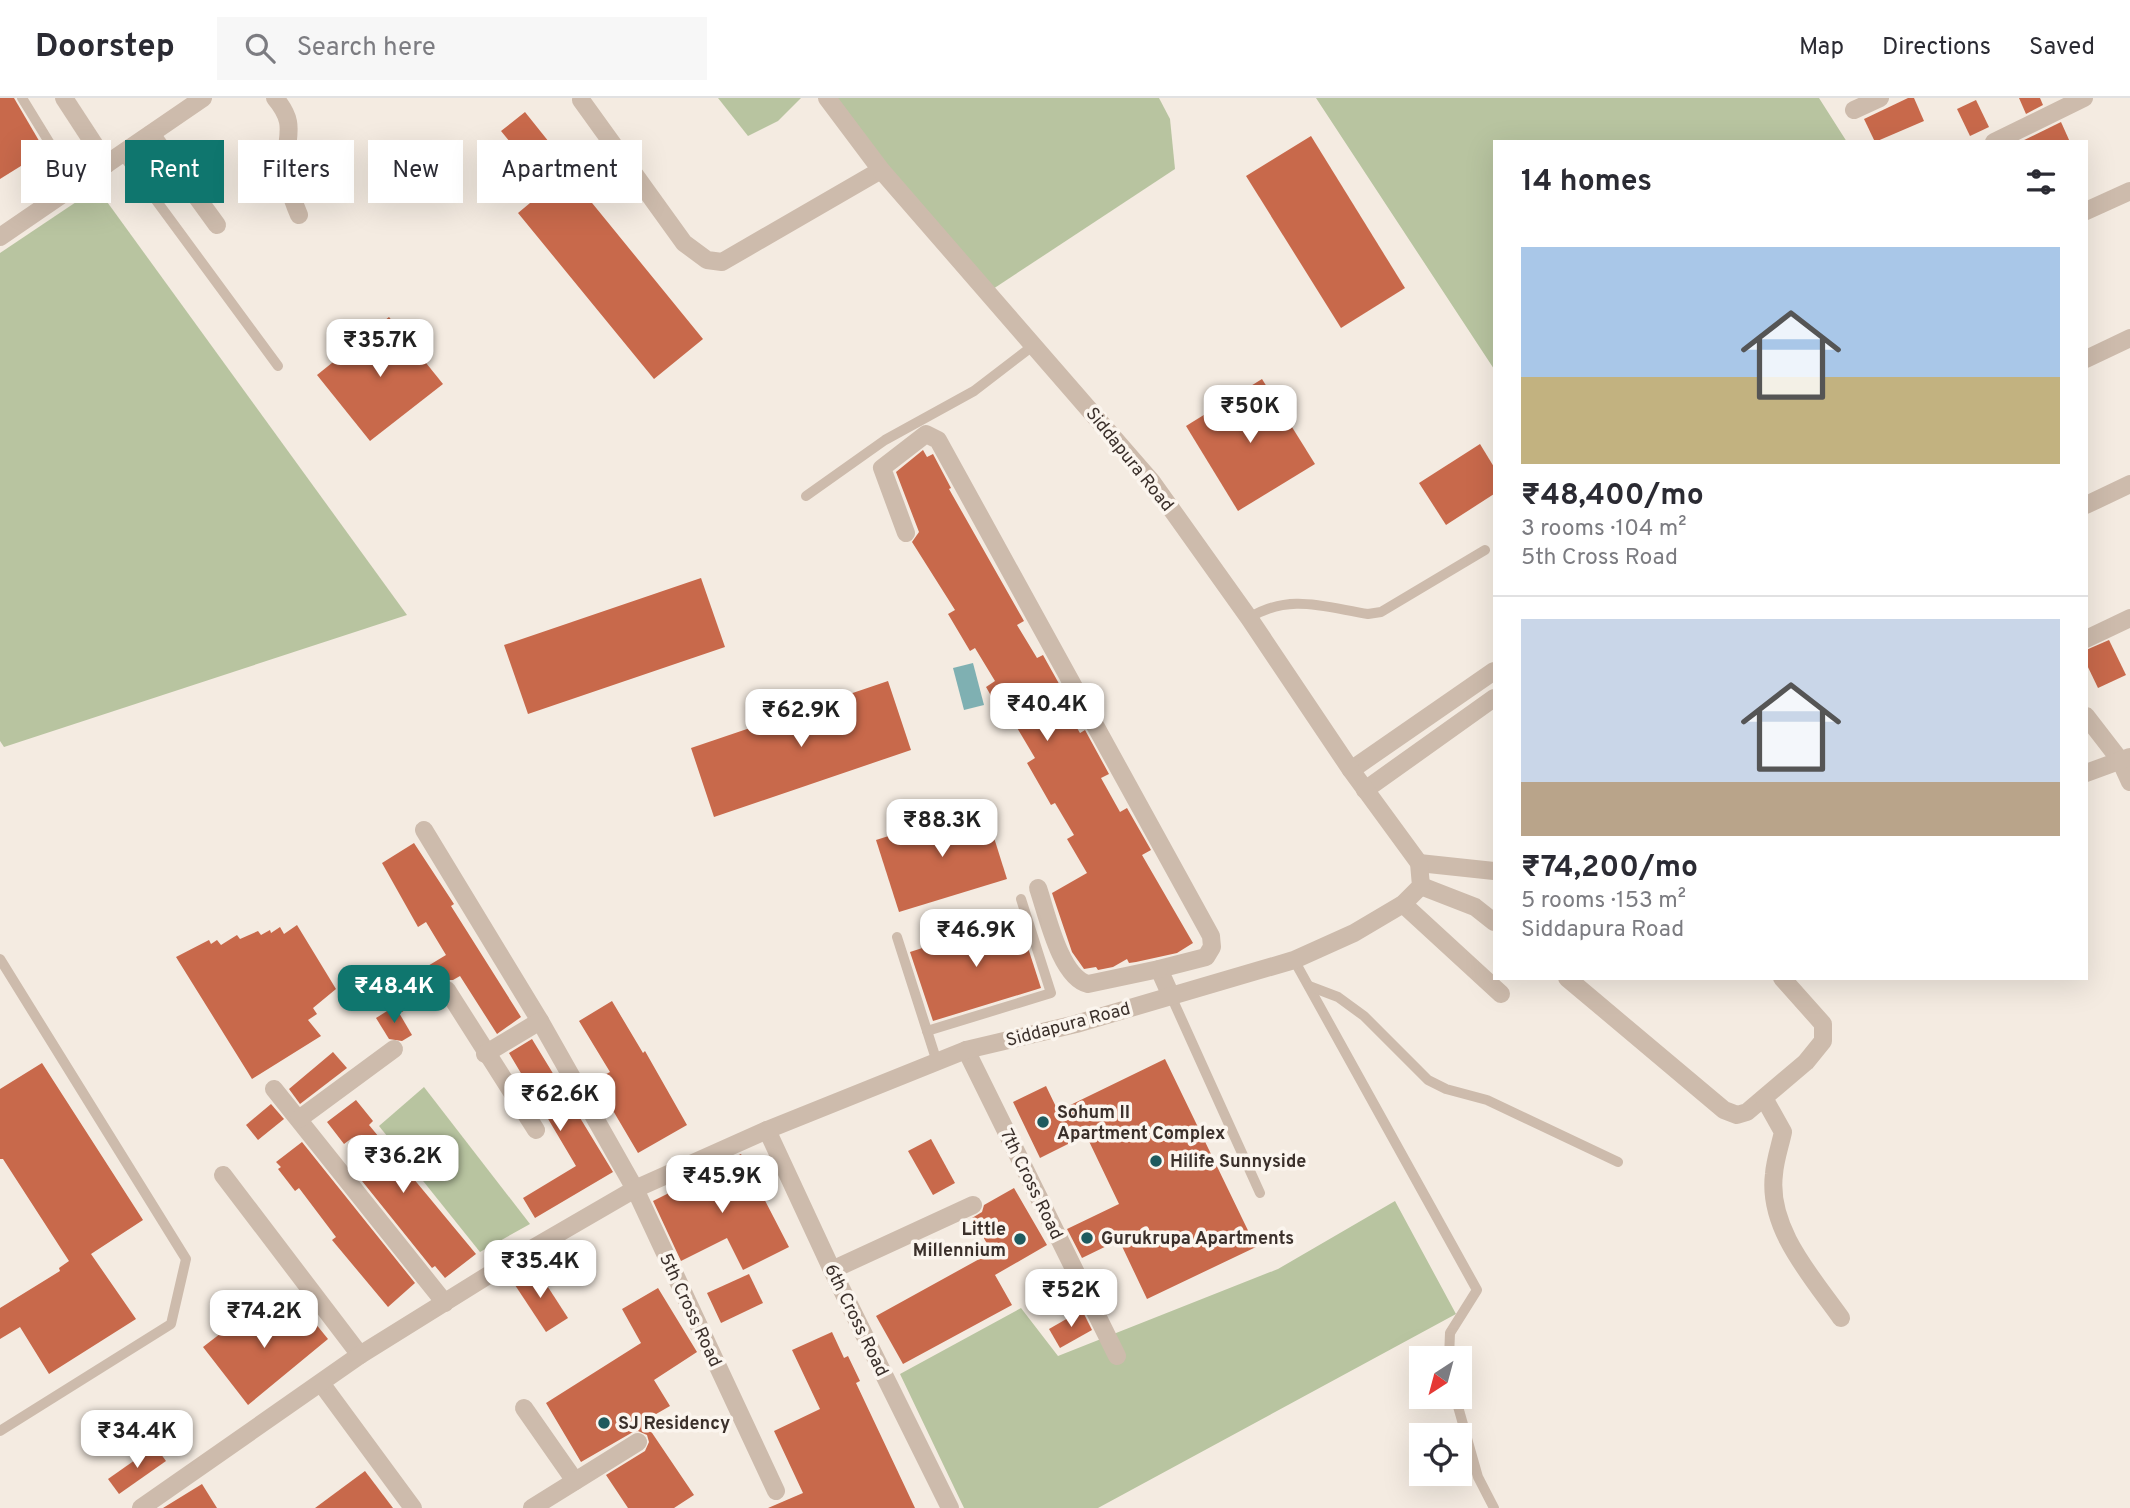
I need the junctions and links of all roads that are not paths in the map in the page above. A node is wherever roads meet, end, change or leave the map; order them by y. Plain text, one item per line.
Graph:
1 (22, 98) edge
2 (64, 98) edge
3 (202, 98) edge
4 (275, 98) edge
5 (827, 98) edge
6 (1880, 98) edge
7 (2084, 98) edge
8 (581, 100) dead end
9 (1854, 110) dead end
10 (151, 134) junction
11 (48, 140) edge
12 (1998, 140) edge
13 (115, 159) junction
14 (111, 162) edge
15 (881, 170) junction
16 (2130, 191) edge
17 (51, 203) edge
18 (2088, 210) edge
19 (299, 215) dead end
20 (216, 225) dead end
21 (0, 237) edge
22 (2130, 338) edge
23 (1034, 345) junction
24 (2088, 358) edge
25 (278, 366) dead end
26 (2130, 484) edge
27 (806, 496) dead end
28 (2088, 504) edge
29 (906, 533) dead end
30 (1485, 550) dead end
31 (1249, 618) junction
32 (2130, 618) edge
33 (2088, 638) edge
34 (1493, 672) edge
35 (1493, 699) edge
36 (2088, 718) edge
37 (2125, 758) edge
38 (1351, 770) junction
39 (2088, 773) edge
40 (2130, 782) edge
41 (1365, 790) junction
42 (424, 830) dead end
43 (1419, 863) junction
44 (1493, 871) edge
45 (1421, 886) junction
46 (1038, 888) dead end
47 (1021, 899) dead end
48 (1404, 904) junction
49 (1493, 921) edge
50 (897, 937) dead end
51 (0, 959) edge
52 (1294, 960) junction
53 (1159, 969) junction
54 (1569, 980) edge
55 (1784, 980) edge
56 (1309, 986) junction
57 (447, 990) dead end
58 (1501, 994) dead end
59 (1171, 996) junction
60 (540, 1021) junction
61 (927, 1031) junction
62 (394, 1049) dead end
63 (966, 1050) junction
64 (485, 1054) junction
65 (937, 1062) junction
66 (274, 1088) dead end
67 (1764, 1098) junction
68 (299, 1119) junction
69 (536, 1130) dead end
70 (767, 1130) junction
71 (1618, 1162) dead end
72 (223, 1175) dead end
73 (635, 1189) junction
74 (1260, 1193) dead end
75 (972, 1205) dead end
76 (832, 1270) junction
77 (444, 1303) junction
78 (1841, 1318) dead end
79 (1450, 1346) edge
80 (360, 1355) junction
81 (1117, 1356) dead end
82 (321, 1383) junction
83 (524, 1408) dead end
84 (1459, 1409) edge
85 (0, 1431) edge
86 (638, 1442) dead end
87 (575, 1481) junction
88 (776, 1491) dead end
89 (141, 1508) edge
90 (412, 1508) edge
91 (532, 1508) edge
92 (950, 1508) edge
93 (1494, 1508) edge

1 - 11 lane
2 - 13 street
3 - 10 street
4 - 19 street
5 - 15 street, Siddapura Road
6 - 9 street
7 - 12 street
8 - 15 street
10 - 13 street
10 - 20 street
13 - 14 street
13 - 25 lane
15 - 23 street, Siddapura Road
16 - 18 street
17 - 21 street
22 - 24 street
23 - 27 lane
23 - 31 street, Siddapura Road
26 - 28 street
29 - 53 street
30 - 31 lane
31 - 38 street, Siddapura Road
32 - 33 street
34 - 38 street
35 - 41 street
36 - 37 street
37 - 39 street
37 - 40 street
38 - 41 street, Siddapura Road
41 - 43 street, Siddapura Road
42 - 60 street, 5th Cross Road
43 - 44 street
43 - 45 street
45 - 48 street, Siddapura Road
45 - 49 street
46 - 53 street
47 - 61 lane
48 - 52 street, Siddapura Road
48 - 58 street
50 - 61 lane
51 - 85 lane
52 - 56 lane
52 - 59 street, Siddapura Road
53 - 59 street
54 - 67 street
55 - 67 street
56 - 71 lane
56 - 79 lane
57 - 64 street
59 - 63 street, Siddapura Road
59 - 74 lane
60 - 64 street
60 - 73 street, 5th Cross Road
61 - 65 lane
62 - 68 street
63 - 65 street, Siddapura Road
63 - 81 street, 7th Cross Road
64 - 69 street
65 - 70 street, Siddapura Road
66 - 68 street
67 - 78 street
68 - 77 street
70 - 73 street, Siddapura Road
70 - 76 street, 6th Cross Road
72 - 80 street
73 - 77 street, Siddapura Road
73 - 88 street, 5th Cross Road
75 - 76 street
76 - 92 street, 6th Cross Road
77 - 80 street, Siddapura Road
80 - 82 street, Siddapura Road
82 - 89 street, Siddapura Road
82 - 90 street
83 - 87 street
84 - 93 lane
86 - 87 street
87 - 91 street

